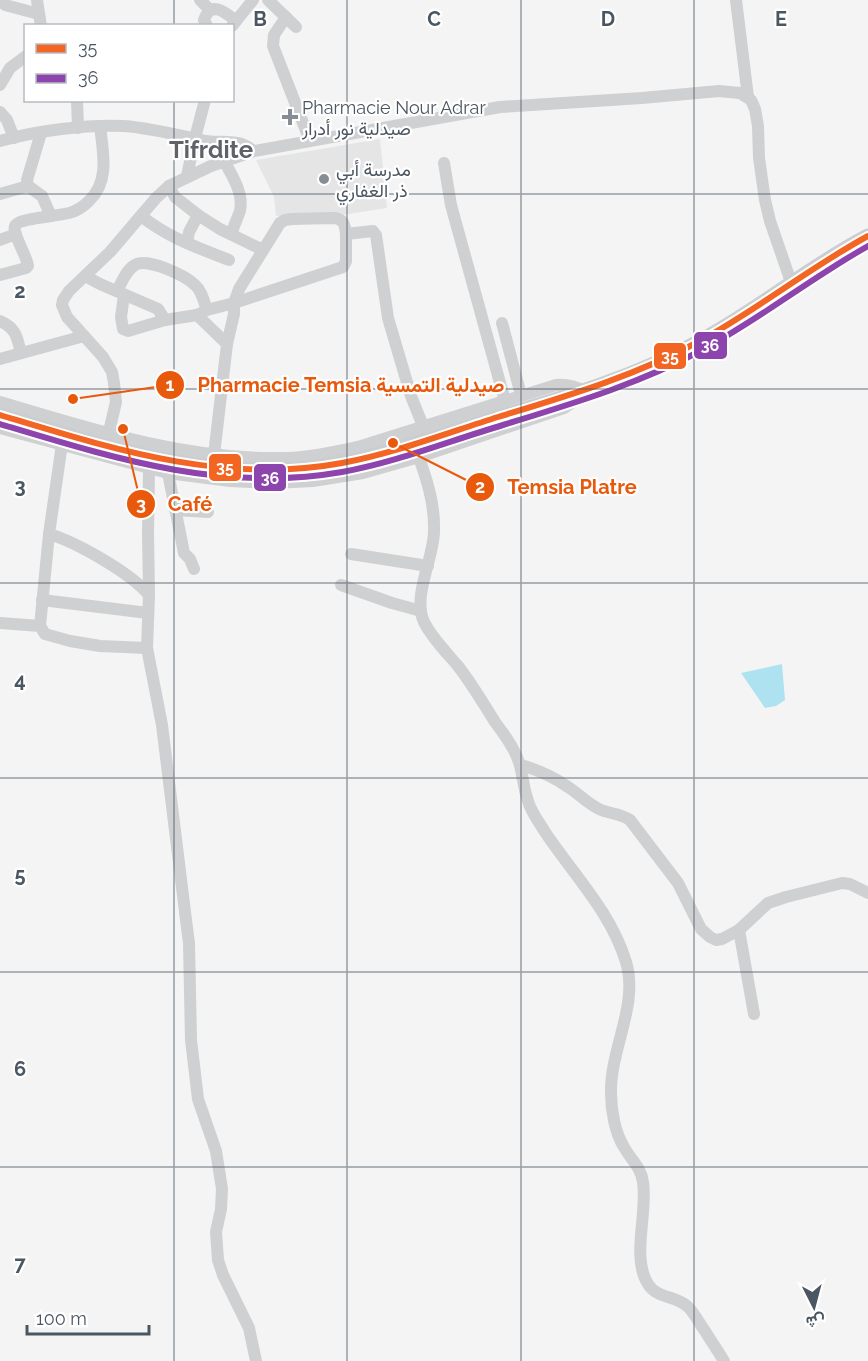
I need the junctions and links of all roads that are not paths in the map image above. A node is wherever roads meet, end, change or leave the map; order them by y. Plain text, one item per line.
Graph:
1 (3, 0) edge
2 (37, 0) edge
3 (200, 0) edge
4 (253, 0) edge
5 (268, 0) edge
6 (736, 0) edge
7 (210, 10) junction
8 (286, 17) junction
9 (40, 20) edge
10 (206, 24) edge
11 (234, 24) edge
12 (296, 27) dead end
13 (24, 58) edge
14 (2, 77) edge
15 (748, 97) junction
16 (77, 102) edge
17 (205, 102) edge
18 (0, 112) edge
19 (100, 126) junction
20 (78, 128) junction
21 (41, 133) junction
22 (14, 138) junction
23 (195, 138) junction
24 (0, 141) edge
25 (310, 141) junction
26 (254, 151) junction
27 (224, 161) junction
28 (444, 163) dead end
29 (187, 176) junction
30 (28, 186) junction
31 (169, 186) junction
32 (0, 194) edge
33 (198, 215) junction
34 (51, 216) junction
35 (141, 216) junction
36 (16, 234) junction
37 (231, 234) junction
38 (346, 234) junction
39 (868, 236) edge
40 (0, 240) edge
41 (187, 243) junction
42 (262, 250) junction
43 (229, 260) dead end
44 (0, 275) edge
45 (85, 276) junction
46 (791, 282) junction
47 (120, 293) junction
48 (234, 303) junction
49 (202, 312) junction
50 (165, 320) junction
51 (0, 321) edge
52 (502, 323) dead end
53 (84, 336) junction
54 (227, 344) junction
55 (21, 353) junction
56 (0, 359) edge
57 (584, 391) junction
58 (0, 402) edge
59 (513, 402) junction
60 (0, 415) edge
61 (423, 426) junction
62 (0, 428) edge
63 (63, 439) junction
64 (105, 444) junction
65 (414, 444) junction
66 (225, 466) junction
67 (149, 468) junction
68 (168, 473) junction
69 (175, 510) junction
70 (208, 512) dead end
71 (49, 534) junction
72 (351, 554) dead end
73 (428, 566) junction
74 (194, 569) dead end
75 (341, 585) dead end
76 (149, 595) junction
77 (42, 600) junction
78 (421, 611) junction
79 (148, 613) junction
80 (0, 623) edge
81 (40, 626) junction
82 (147, 648) junction
83 (521, 765) junction
84 (868, 893) edge
85 (739, 930) junction
86 (754, 1014) dead end
87 (256, 1361) edge
88 (724, 1361) edge

1 - 9 street
2 - 9 street
3 - 7 street
4 - 11 street
5 - 8 street
6 - 15 street
7 - 10 street
7 - 11 street
8 - 12 street
8 - 25 street
13 - 14 street
15 - 25 street
15 - 46 street
16 - 20 street
17 - 23 street
18 - 22 street
19 - 20 street
19 - 23 street
19 - 34 street
20 - 21 street
21 - 22 street
21 - 30 street
22 - 24 street
23 - 26 street
23 - 29 street
25 - 26 street
26 - 27 street
27 - 29 street
27 - 37 street
28 - 59 street
29 - 31 street
30 - 32 street
30 - 34 street
31 - 33 street
31 - 35 street
33 - 37 street
33 - 41 street
34 - 36 street
35 - 41 street
35 - 45 street
36 - 40 street
36 - 44 street
37 - 42 street
38 - 42 street
38 - 48 street
38 - 61 street
39 - 46 main road
41 - 43 street
42 - 48 street
45 - 47 street
45 - 53 street
46 - 57 main road
47 - 49 street
47 - 50 street
47 - 50 street
48 - 49 street
48 - 54 street
49 - 50 street
49 - 54 street
51 - 55 street
52 - 59 street
53 - 55 street
53 - 64 street
54 - 66 street
55 - 56 street
57 - 59 main road
57 - 65 street
58 - 64 street
59 - 61 street
59 - 65 main road
60 - 63 main road
61 - 65 street
62 - 63 street
63 - 64 main road
63 - 71 street
64 - 66 main road
64 - 67 street
65 - 66 street
65 - 66 main road
65 - 73 street
66 - 68 street
67 - 68 street
67 - 76 street
68 - 69 street
69 - 70 street
69 - 74 street
71 - 76 street
71 - 77 street
72 - 73 street
73 - 78 street
75 - 78 street
76 - 79 street
77 - 79 street
77 - 81 street
78 - 83 street
79 - 82 street
80 - 81 street
81 - 82 street
82 - 87 street
83 - 85 street
83 - 88 street
84 - 85 street
85 - 86 street

